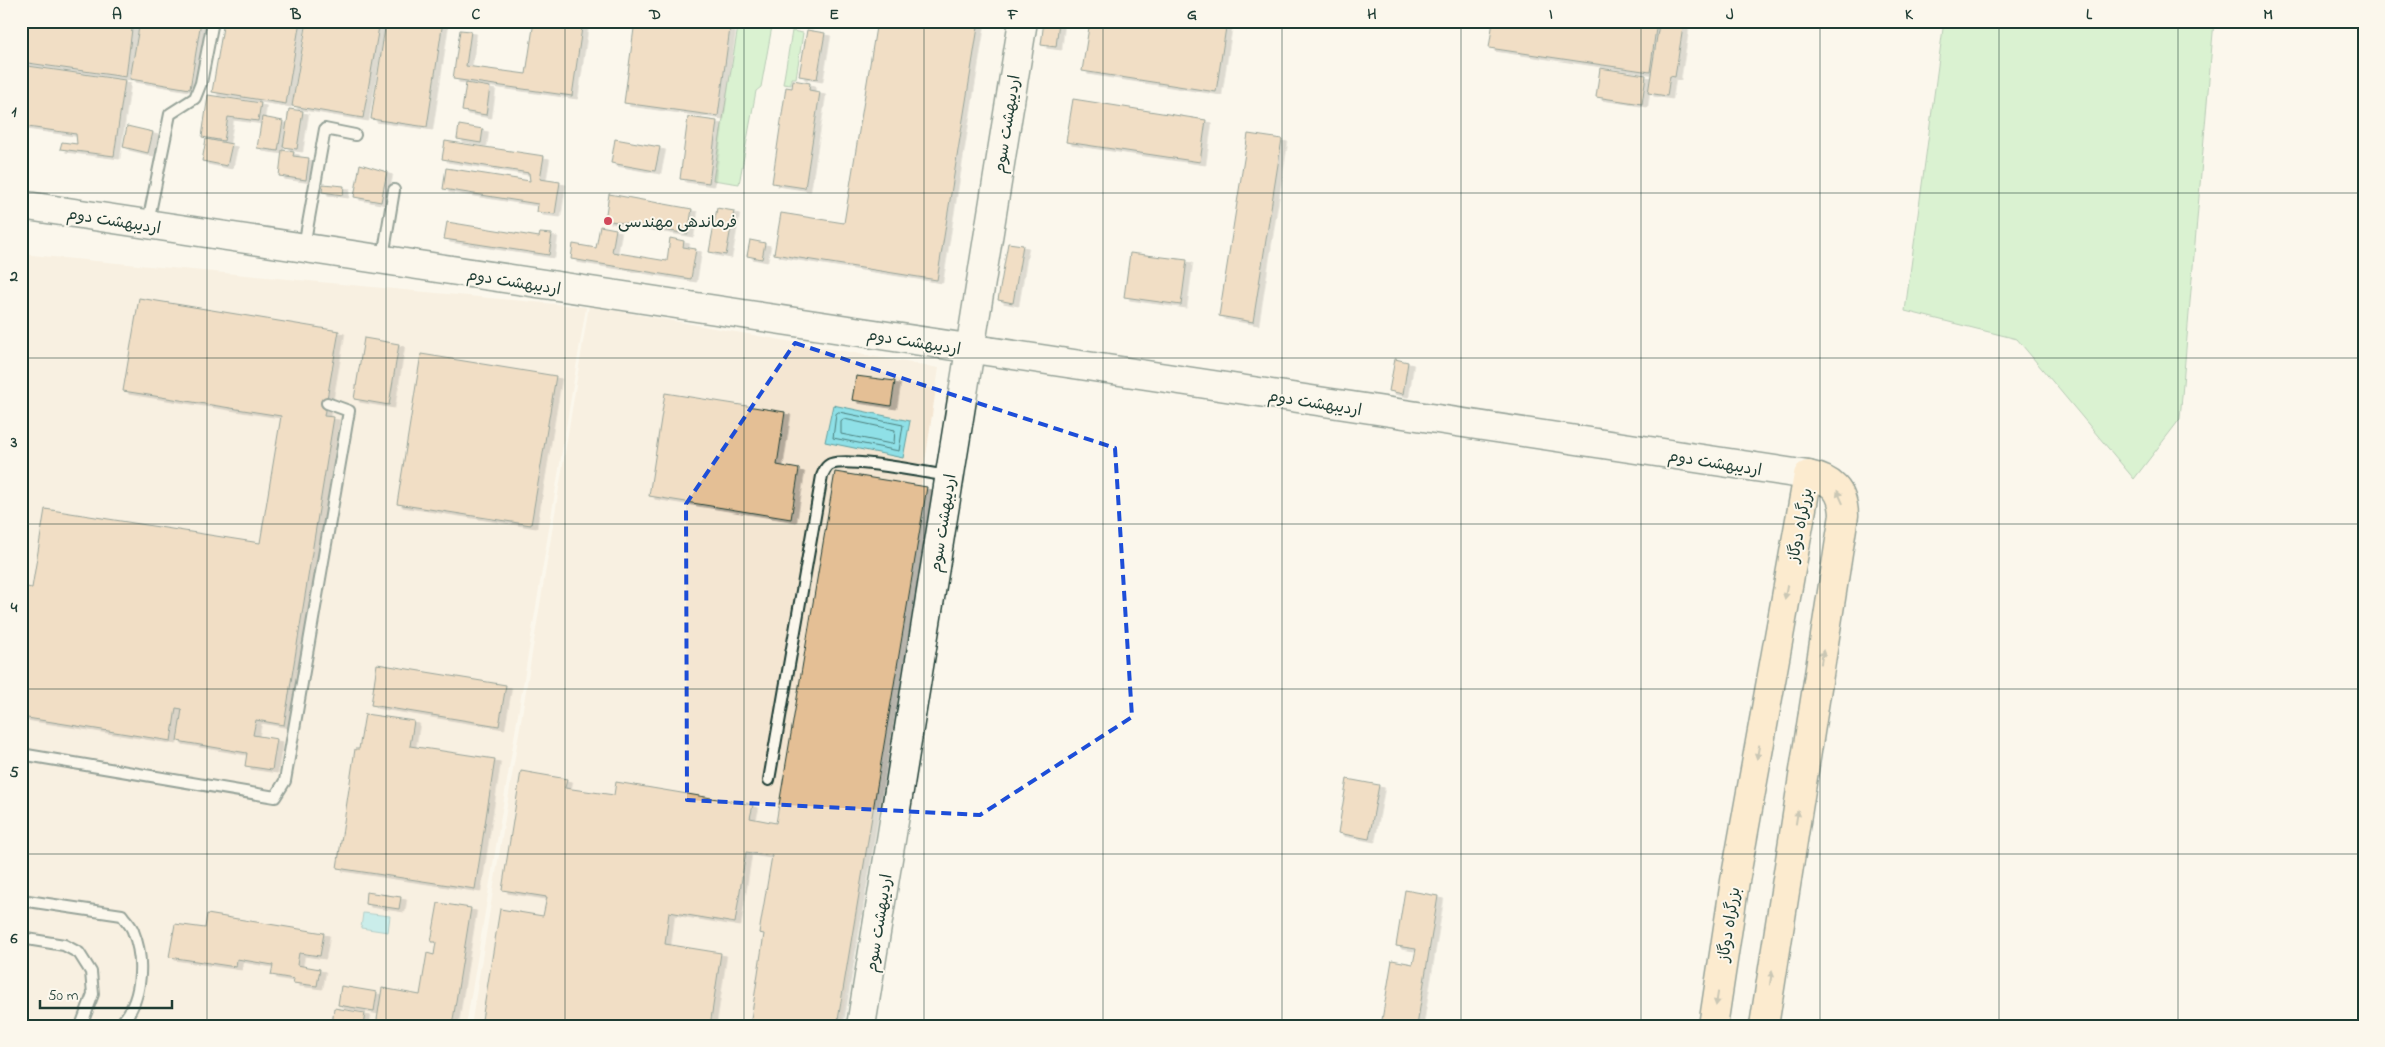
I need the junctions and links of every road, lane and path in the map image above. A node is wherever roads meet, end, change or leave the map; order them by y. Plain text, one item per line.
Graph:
1 (213, 21) edge
2 (1023, 21) edge
3 (355, 135) dead end
4 (394, 190) dead end
5 (21, 205) edge
6 (147, 225) junction
7 (303, 249) junction
8 (382, 261) junction
9 (970, 350) junction
10 (327, 403) dead end
11 (1808, 475) junction
12 (950, 476) junction
13 (21, 754) edge
14 (769, 780) dead end
15 (21, 900) edge
16 (21, 938) edge
17 (81, 1026) edge
18 (118, 1026) edge
19 (861, 1026) edge
20 (1713, 1026) edge
21 (1764, 1026) edge

1 - 6 lane
2 - 9 street, اردیبهشت سوم
3 - 7 lane
4 - 8 lane
5 - 6 street, اردیبهشت دوم
6 - 7 street, اردیبهشت دوم
7 - 8 street, اردیبهشت دوم
8 - 9 street, اردیبهشت دوم
9 - 11 street, اردیبهشت دوم
9 - 12 street, اردیبهشت سوم
10 - 13 lane
11 -> 20 highway, بزرگراه دوگاز
21 -> 11 highway, بزرگراه دوگاز
12 - 14 lane
12 - 19 street, اردیبهشت سوم
15 - 18 lane
16 - 17 lane

